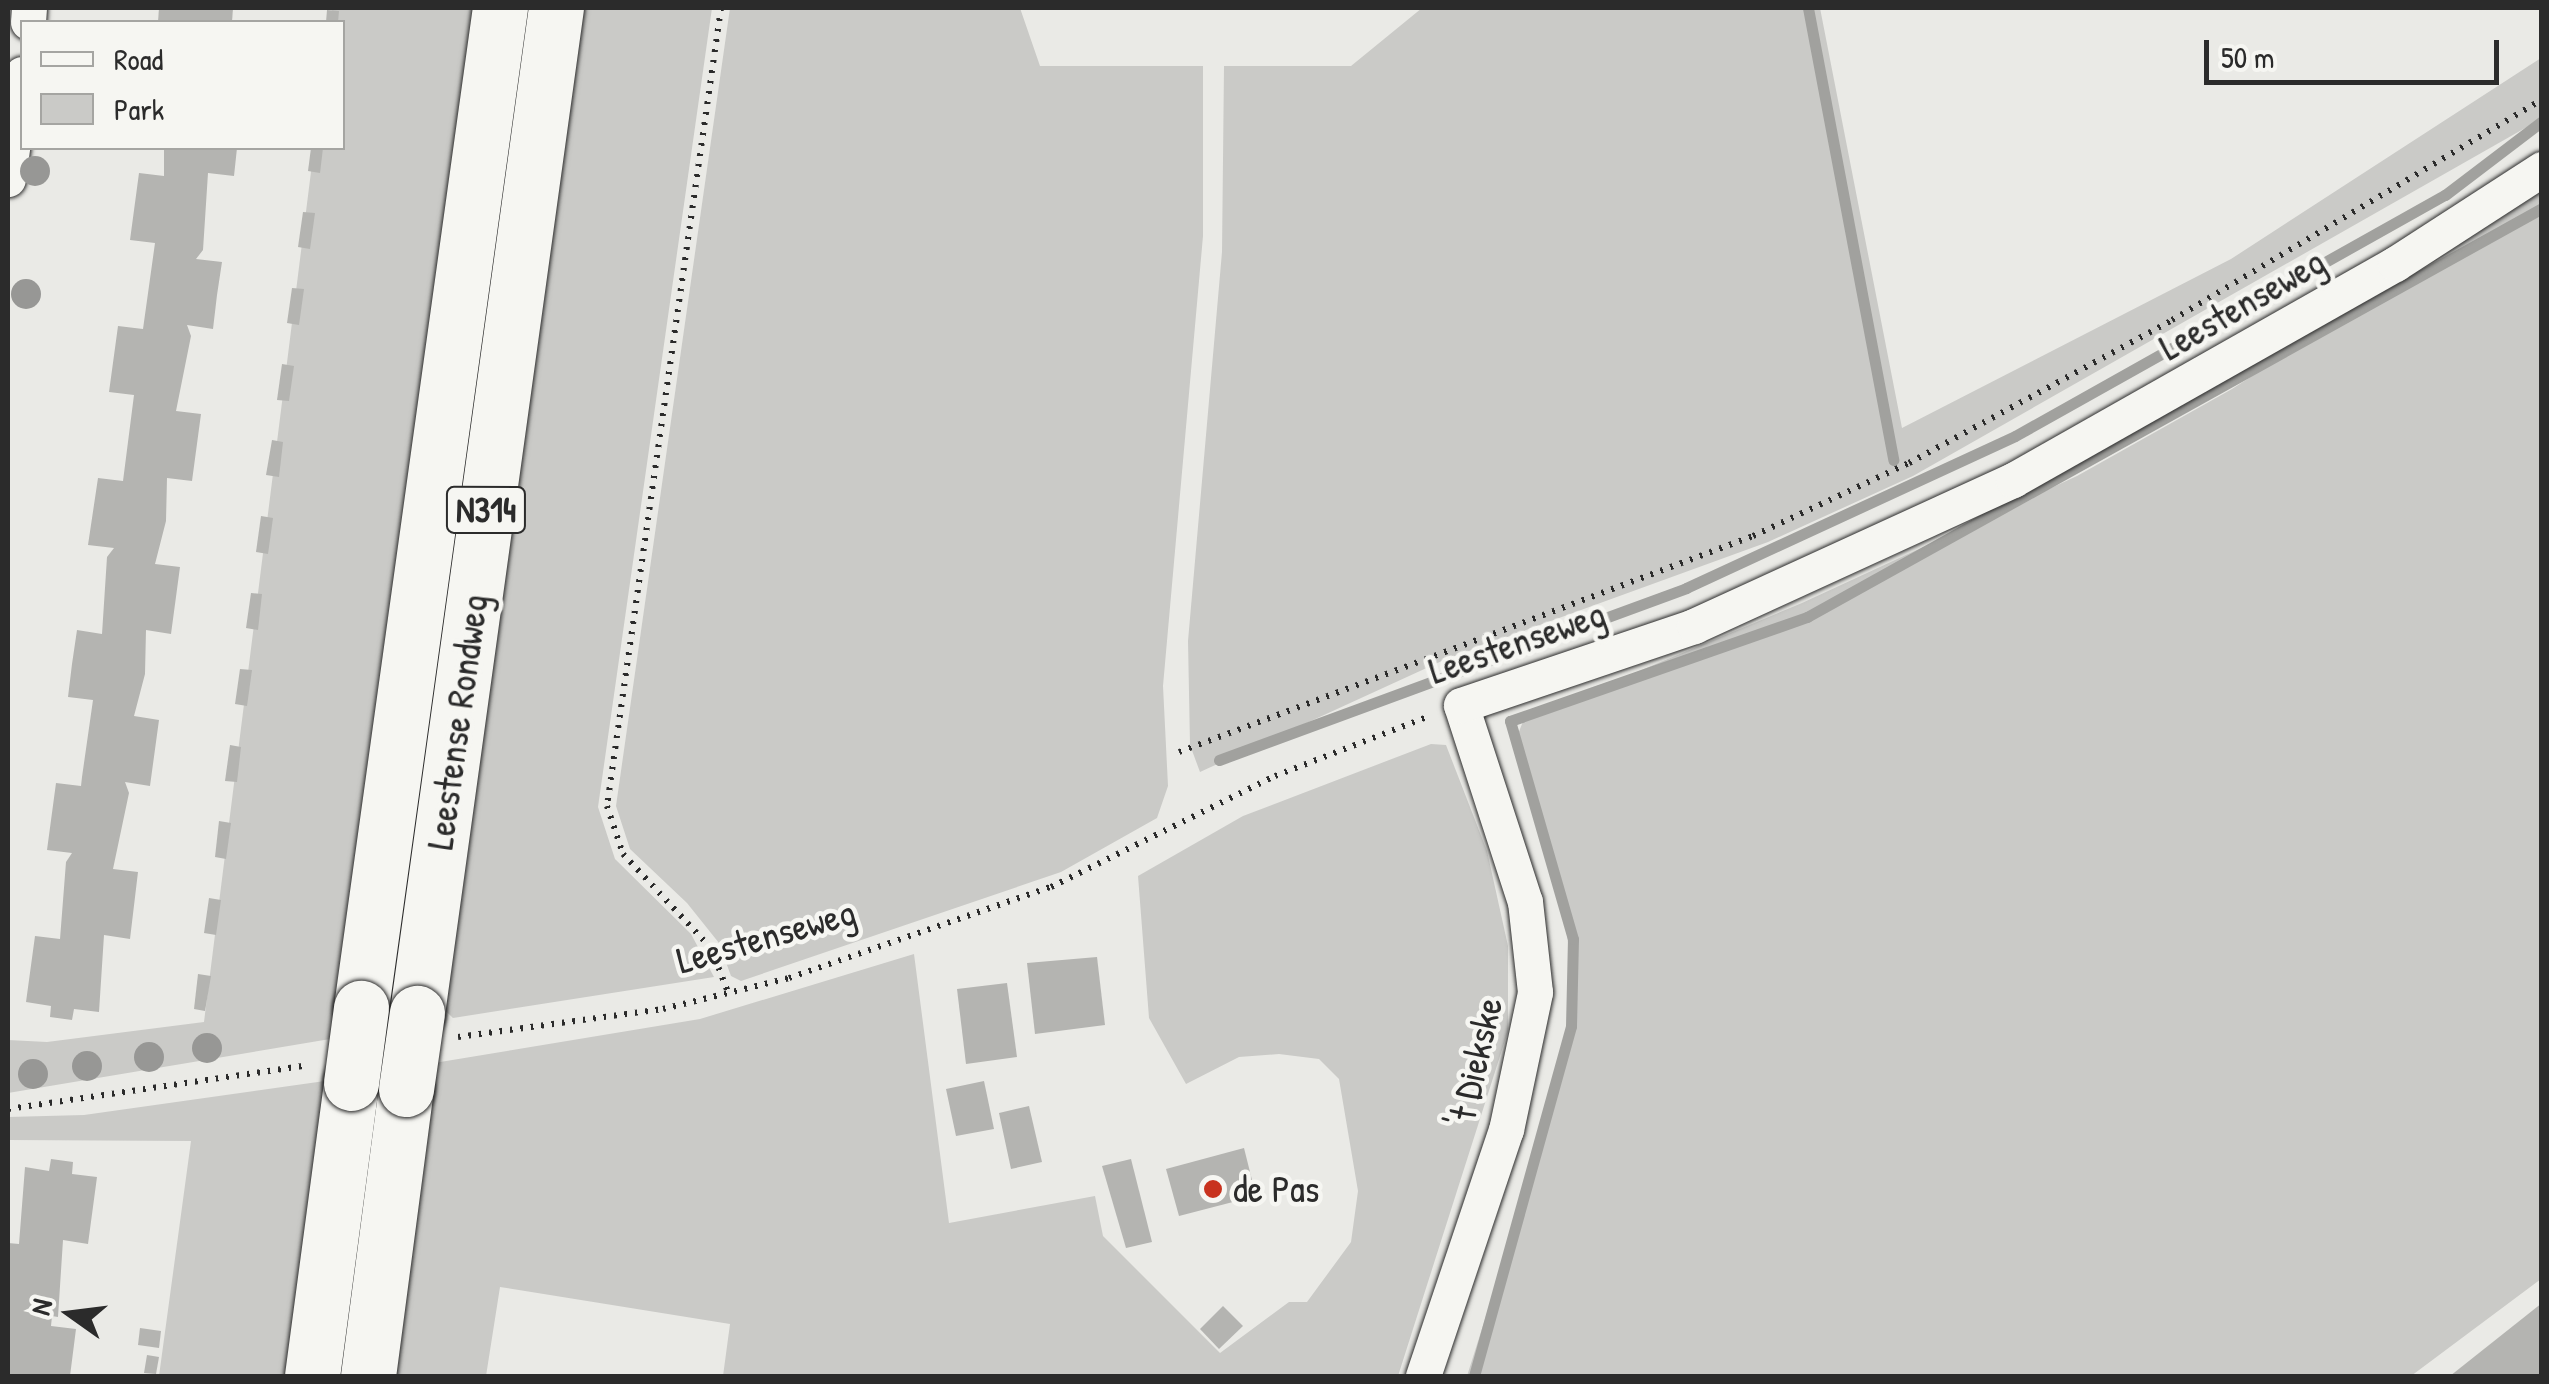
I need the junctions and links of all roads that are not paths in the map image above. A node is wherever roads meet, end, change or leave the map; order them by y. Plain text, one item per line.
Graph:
1 (500, 8) edge
2 (556, 8) edge
3 (20, 89) edge
4 (2542, 169) edge
5 (8, 180) edge
6 (1462, 705) joint
7 (312, 1376) edge
8 (368, 1376) edge
9 (1423, 1376) edge

1 - 7 main road, Leestense Rondweg / N314, bridge
2 - 8 main road, Leestense Rondweg / N314, bridge
3 - 5 street
4 - 6 street, Leestenseweg
6 - 9 street, 't Diekske

